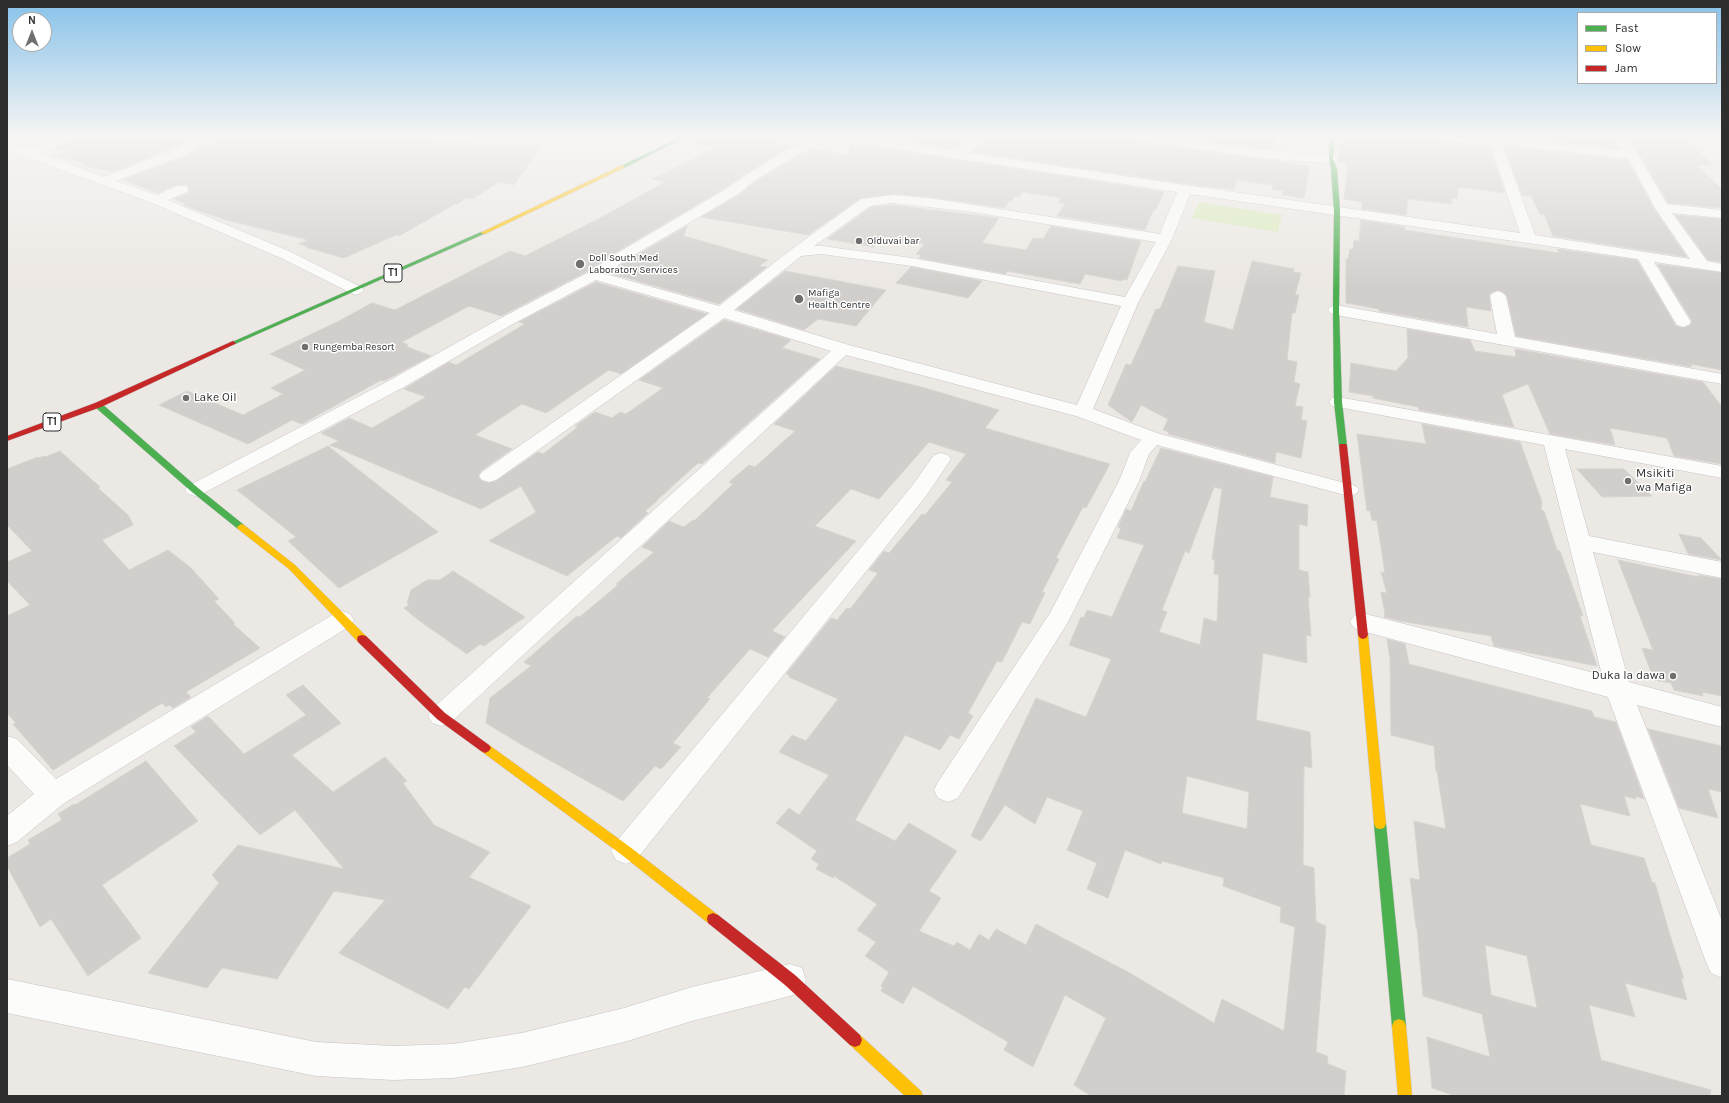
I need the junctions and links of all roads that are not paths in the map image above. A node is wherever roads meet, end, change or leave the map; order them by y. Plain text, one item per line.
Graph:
1 (125, 187) edge
2 (579, 187) edge
3 (738, 187) edge
4 (1175, 187) edge
5 (1335, 187) edge
6 (1511, 187) edge
7 (1651, 187) edge
8 (182, 189) dead end
9 (1185, 189) junction
10 (157, 200) junction
11 (1662, 208) junction
12 (1337, 211) junction
13 (1722, 214) edge
14 (1529, 238) junction
15 (1165, 239) junction
16 (797, 252) junction
17 (1643, 256) junction
18 (1702, 265) junction
19 (1722, 268) edge
20 (594, 275) junction
21 (356, 290) junction
22 (1498, 296) dead end
23 (1130, 303) junction
24 (1336, 310) junction
25 (722, 312) junction
26 (1683, 322) dead end
27 (1507, 340) junction
28 (843, 349) junction
29 (1722, 379) edge
30 (1338, 402) junction
31 (98, 406) junction
32 (1083, 412) junction
33 (1153, 438) junction
34 (7, 439) edge
35 (1553, 442) junction
36 (941, 459) dead end
37 (1722, 472) edge
38 (488, 476) dead end
39 (195, 490) junction
40 (1349, 490) junction
41 (1580, 542) junction
42 (1722, 570) edge
43 (342, 620) junction
44 (1362, 622) junction
45 (1618, 688) junction
46 (440, 716) junction
47 (1722, 717) edge
48 (7, 747) edge
49 (948, 790) dead end
50 (53, 795) junction
51 (7, 833) edge
52 (626, 851) junction
53 (1722, 962) edge
54 (790, 980) junction
55 (7, 996) edge
56 (916, 1096) edge
57 (1405, 1096) edge

1 - 10 street
2 - 21 main road, T1
3 - 20 street
4 - 9 street
5 - 12 main road
6 - 14 street
7 - 11 street
8 - 10 street
9 - 12 street
9 - 15 street
10 - 21 street
11 - 13 street
11 - 18 street
12 - 14 street
12 - 24 main road
14 - 17 street
15 - 16 street
15 - 23 street
16 - 23 street
16 - 25 street
17 - 18 street
17 - 26 street
18 - 19 street
20 - 25 street
20 - 39 street
21 - 31 main road, T1
22 - 27 street
23 - 32 street
24 - 27 street
24 - 30 main road
25 - 28 street
25 - 38 street
27 - 29 street
28 - 32 street
28 - 46 street
30 - 35 street
30 - 40 main road
31 - 34 main road, T1
31 - 39 main road
32 - 33 street
33 - 40 street
33 - 49 street
35 - 37 street
35 - 41 street
36 - 52 street
39 - 43 main road
40 - 44 main road
41 - 42 street
41 - 45 street
43 - 46 main road
43 - 50 street
44 - 45 street
44 - 57 main road
45 - 47 street
45 - 53 street
46 - 52 main road
48 - 50 street
50 - 51 street
52 - 54 main road
54 - 55 street
54 - 56 main road

